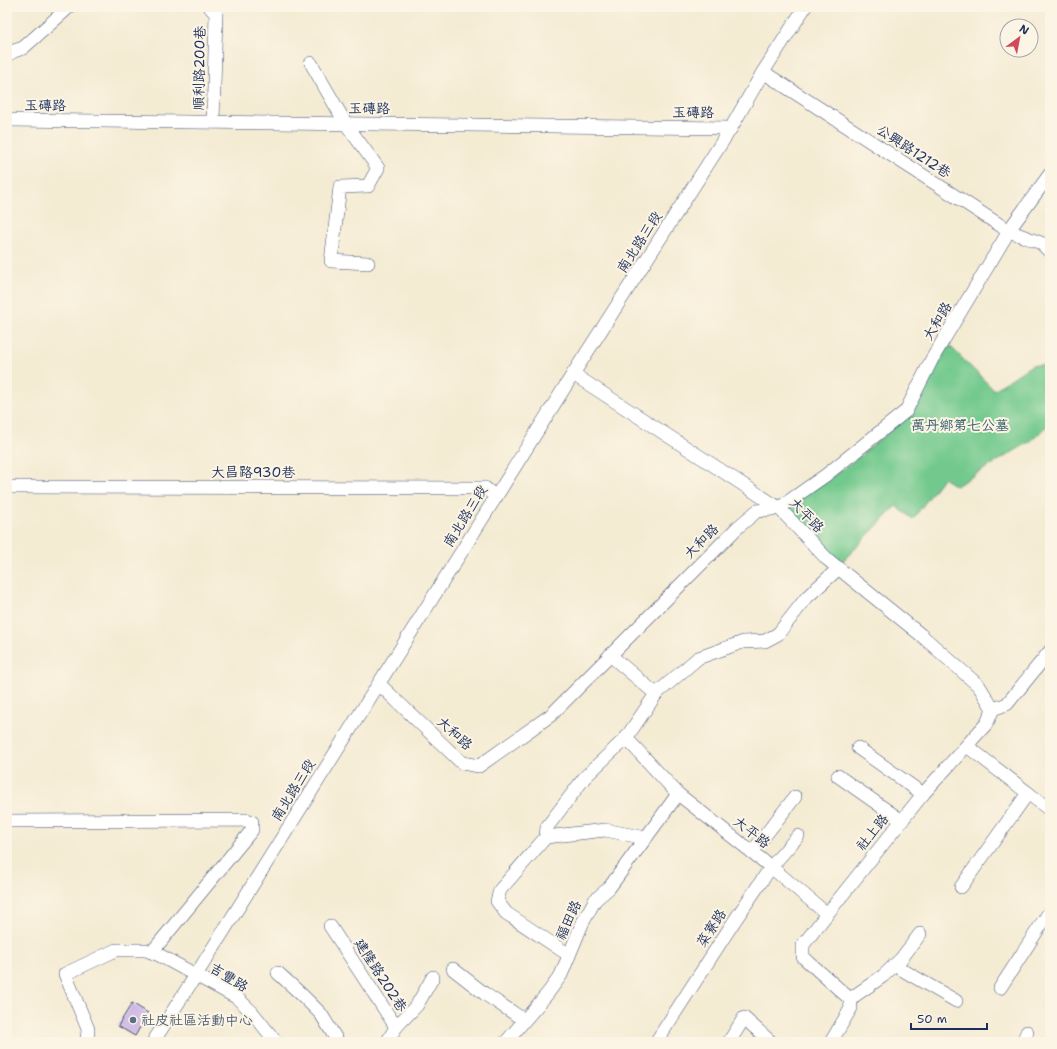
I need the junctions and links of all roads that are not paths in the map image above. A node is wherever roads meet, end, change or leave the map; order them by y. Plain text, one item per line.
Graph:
1 (69, 7) edge
2 (805, 7) edge
3 (217, 9) edge
4 (7, 55) edge
5 (311, 63) dead end
6 (763, 72) junction
7 (7, 120) edge
8 (213, 122) junction
9 (346, 124) junction
10 (731, 128) junction
11 (1050, 174) edge
12 (1009, 231) junction
13 (1050, 252) edge
14 (368, 263) dead end
15 (573, 374) junction
16 (7, 487) edge
17 (496, 496) junction
18 (779, 508) junction
19 (839, 568) junction
20 (1050, 651) edge
21 (610, 655) junction
22 (379, 684) junction
23 (656, 694) junction
24 (993, 709) junction
25 (626, 738) junction
26 (967, 746) junction
27 (858, 748) dead end
28 (838, 776) dead end
29 (678, 794) junction
30 (923, 794) junction
31 (1028, 794) junction
32 (795, 797) dead end
33 (1050, 810) edge
34 (7, 821) edge
35 (902, 821) junction
36 (798, 836) dead end
37 (546, 837) junction
38 (646, 838) junction
39 (752, 852) junction
40 (771, 867) junction
41 (961, 888) dead end
42 (1050, 911) edge
43 (827, 914) junction
44 (330, 926) dead end
45 (920, 934) dead end
46 (152, 952) junction
47 (569, 955) junction
48 (894, 965) junction
49 (453, 969) dead end
50 (278, 972) dead end
51 (196, 975) junction
52 (433, 977) dead end
53 (1000, 988) dead end
54 (850, 999) junction
55 (956, 1001) dead end
56 (524, 1020) junction
57 (396, 1027) junction
58 (87, 1042) edge
59 (153, 1042) edge
60 (276, 1042) edge
61 (338, 1042) edge
62 (387, 1042) edge
63 (506, 1042) edge
64 (656, 1042) edge
65 (729, 1042) edge
66 (772, 1042) edge
67 (831, 1042) edge

1 - 4 street
2 - 6 street, 南北路三段
3 - 8 street, 順利路200巷
5 - 9 street
6 - 10 street, 南北路三段
6 - 12 street, 公興路1212巷
7 - 8 street, 玉磚路
8 - 9 street, 玉磚路
9 - 10 street, 玉磚路
9 - 14 street
10 - 15 street, 南北路三段
11 - 12 street, 大和路
12 - 13 street, 公興路1212巷
12 - 18 street, 大和路
15 - 17 street, 南北路三段
15 - 18 street, 大平路
16 - 17 street, 大昌路930巷
17 - 22 street, 南北路三段
18 - 19 street, 大平路
18 - 21 street, 大和路
19 - 23 street
19 - 24 street, 大平路
20 - 24 street
21 - 22 street, 大和路
21 - 23 street
22 - 51 street, 南北路三段
23 - 25 street
24 - 26 street, 社上路
25 - 29 street, 大平路
25 - 37 street
26 - 30 street, 社上路
26 - 31 street
27 - 30 street
28 - 35 street
29 - 38 street, 福田路
29 - 39 street, 大平路
30 - 35 street, 社上路
31 - 33 street
31 - 41 street
32 - 39 street
34 - 46 street
35 - 43 street, 社上路
36 - 40 street, 菜寮路
37 - 38 street
37 - 47 street
38 - 47 street, 福田路
39 - 40 street, 大平路
40 - 43 street, 大平路
40 - 64 street, 菜寮路
42 - 53 street
43 - 54 street, 社上路
44 - 57 street, 建隆路202巷
45 - 48 street
46 - 51 street, 吉豐路
46 - 58 street
47 - 56 street, 福田路
48 - 54 street
48 - 55 street
49 - 56 street
50 - 61 street
51 - 59 street, 南北路三段
51 - 60 street, 吉豐路
52 - 57 street
54 - 67 street
56 - 63 street, 福田路
57 - 62 street, 建隆路202巷
65 - 66 street

